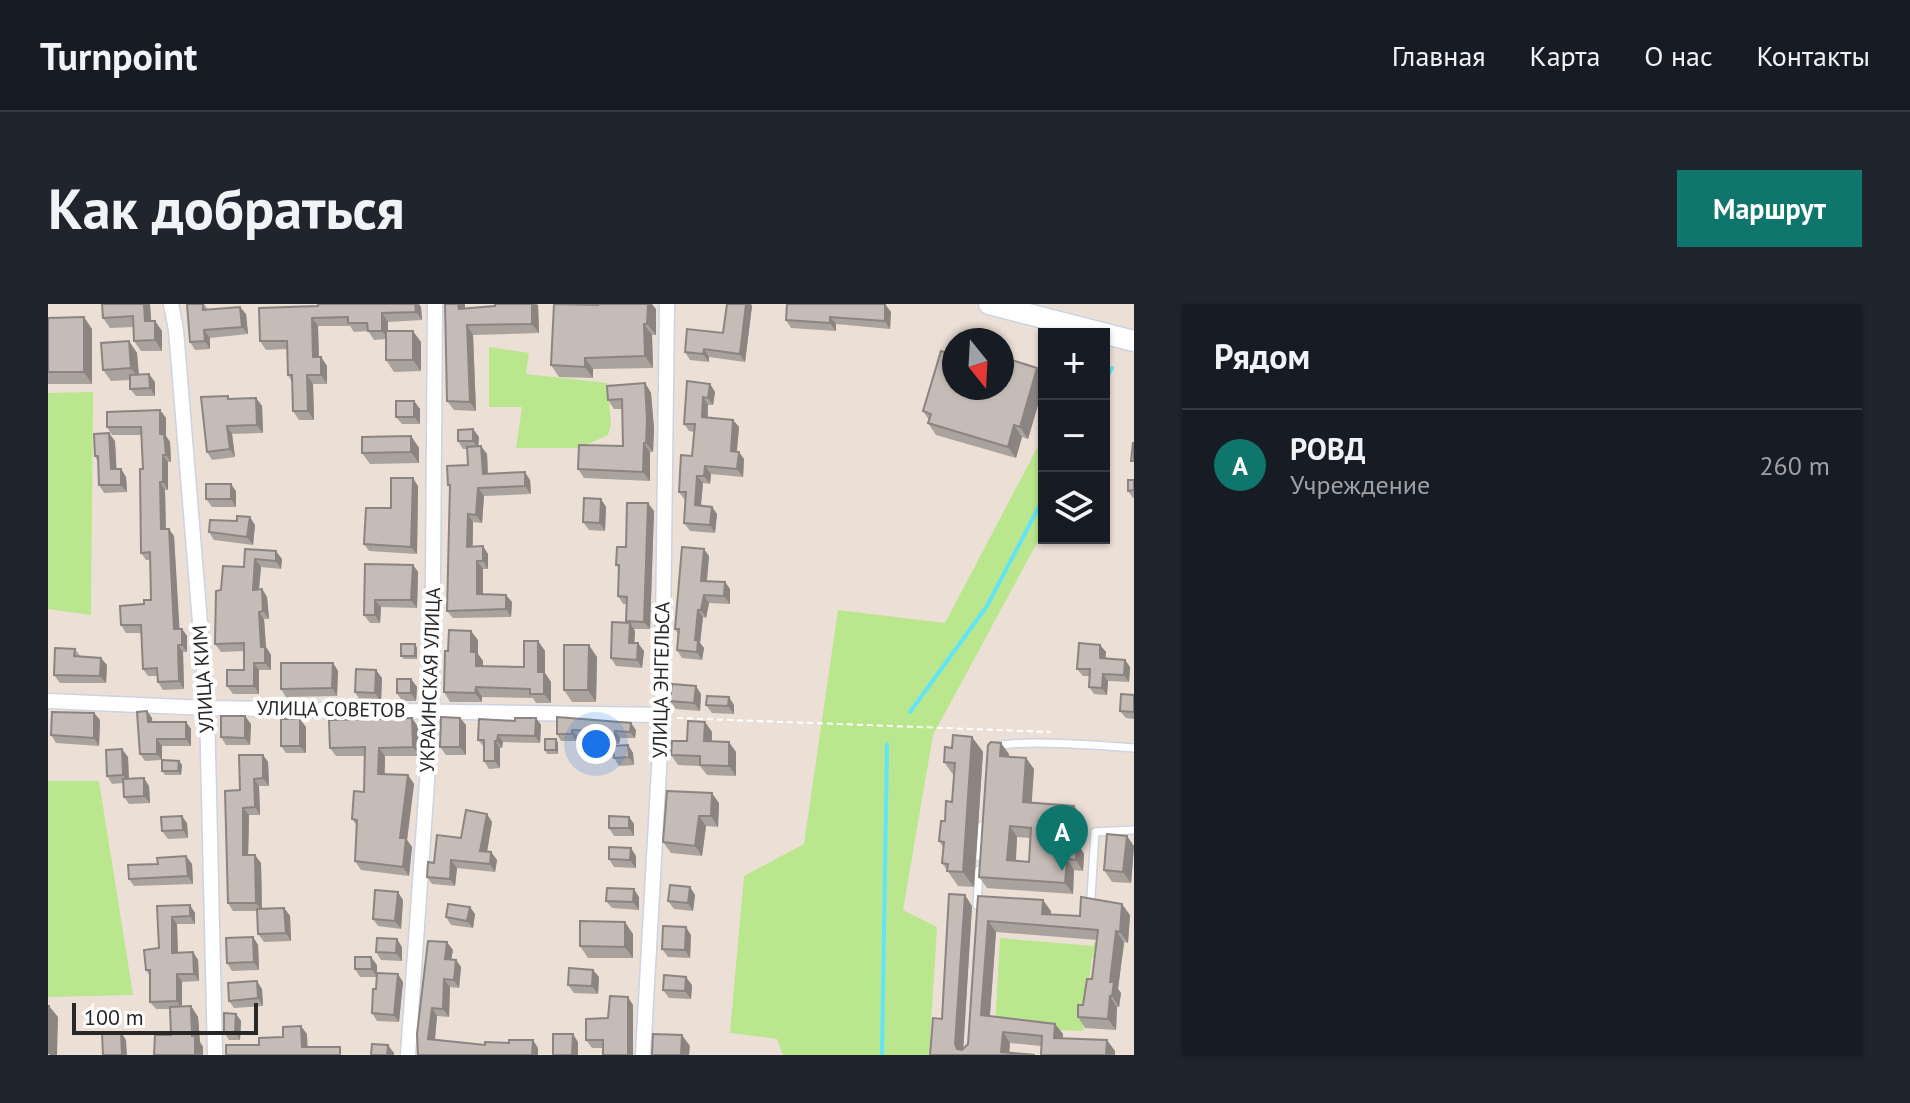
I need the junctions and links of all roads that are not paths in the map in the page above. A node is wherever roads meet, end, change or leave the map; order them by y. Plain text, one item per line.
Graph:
1 (171, 304) edge
2 (435, 304) edge
3 (667, 304) edge
4 (989, 304) edge
5 (1134, 341) edge
6 (48, 701) edge
7 (207, 708) junction
8 (432, 710) junction
9 (662, 715) junction
10 (1134, 748) edge
11 (989, 753) edge
12 (984, 810) edge
13 (1134, 830) edge
14 (1091, 897) edge
15 (977, 916) edge
16 (215, 1055) edge
17 (408, 1055) edge
18 (643, 1055) edge

1 - 7 street, УЛИЦА КИМ
2 - 8 street, УКРАИНСКАЯ УЛИЦА
3 - 9 street, УЛИЦА ЭНГЕЛЬСА
4 - 5 street
6 - 7 street, УЛИЦА СОВЕТОВ
7 - 8 street, УЛИЦА СОВЕТОВ
7 - 16 street, УЛИЦА КИМ
8 - 9 street, УЛИЦА СОВЕТОВ
8 - 17 street, УКРАИНСКАЯ УЛИЦА
9 - 18 street, УЛИЦА ЭНГЕЛЬСА
10 - 11 lane
12 - 15 lane
13 - 14 lane

